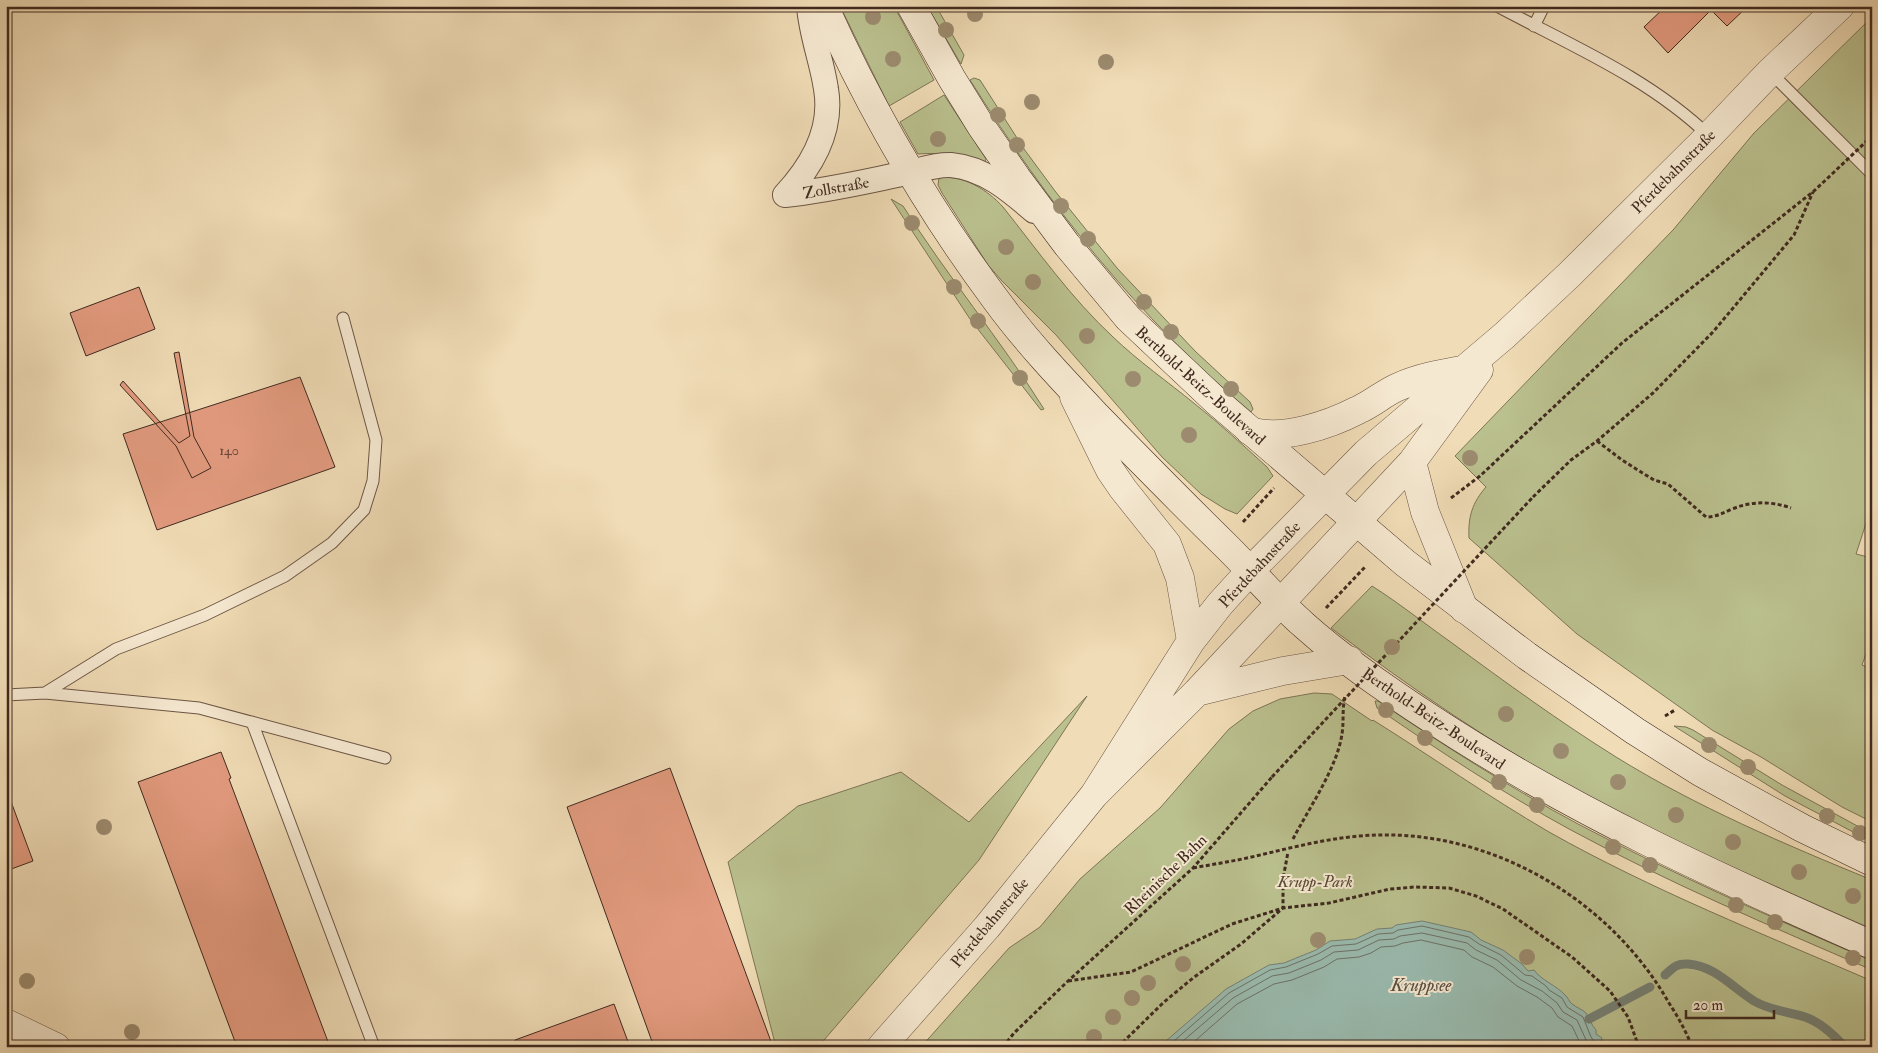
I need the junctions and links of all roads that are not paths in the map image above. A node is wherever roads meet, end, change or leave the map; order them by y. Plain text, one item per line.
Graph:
1 (809, 6) edge
2 (824, 6) edge
3 (911, 6) edge
4 (1497, 6) edge
5 (1544, 6) edge
6 (1840, 6) edge
7 (1534, 26) junction
8 (1770, 72) junction
9 (1709, 136) junction
10 (910, 173) junction
11 (1872, 174) edge
12 (1067, 245) junction
13 (343, 318) dead end
14 (1505, 335) junction
15 (1464, 369) junction
16 (1069, 386) junction
17 (1250, 431) junction
18 (1412, 462) junction
19 (1326, 494) junction
20 (1357, 521) junction
21 (1250, 571) junction
22 (1280, 602) junction
23 (1464, 609) junction
24 (1191, 641) junction
25 (1349, 660) junction
26 (1197, 692) junction
27 (45, 694) junction
28 (6, 695) edge
29 (252, 722) junction
30 (385, 758) dead end
31 (1094, 795) junction
32 (1872, 862) edge
33 (1872, 945) edge
34 (6, 1022) edge
35 (56, 1047) edge
36 (374, 1047) edge
37 (881, 1047) edge

1 - 10 street, Zollstraße
2 - 10 street, Berthold-Beitz-Boulevard
3 - 12 street, Berthold-Beitz-Boulevard
4 - 7 lane
5 - 7 lane
6 - 8 street, Pferdebahnstraße
7 - 9 lane
8 - 9 street, Pferdebahnstraße
8 - 11 lane
9 - 14 street, Pferdebahnstraße
10 - 12 street, Berthold-Beitz-Boulevard
10 - 16 street, Berthold-Beitz-Boulevard
12 - 17 street, Berthold-Beitz-Boulevard
13 - 27 lane
14 - 15 street, Pferdebahnstraße
14 - 18 street, Pferdebahnstraße
15 - 17 street, Pferdebahnstraße
15 - 19 street, Pferdebahnstraße
16 - 21 street, Berthold-Beitz-Boulevard
16 - 24 street, Berthold-Beitz-Boulevard
17 - 19 street, Berthold-Beitz-Boulevard
18 - 20 street, Pferdebahnstraße
18 - 23 street
19 - 20 street, Berthold-Beitz-Boulevard
19 - 21 street, Pferdebahnstraße
20 - 22 street, Pferdebahnstraße
20 - 23 street, Berthold-Beitz-Boulevard
21 - 22 street, Berthold-Beitz-Boulevard
21 - 24 street, Pferdebahnstraße
22 - 25 street, Berthold-Beitz-Boulevard
22 - 26 street, Pferdebahnstraße
23 - 32 street, Berthold-Beitz-Boulevard
24 - 31 street, Pferdebahnstraße
25 - 26 street
25 - 33 street, Berthold-Beitz-Boulevard
26 - 31 street, Pferdebahnstraße
27 - 28 lane
27 - 29 lane
29 - 30 lane
29 - 36 lane
31 - 37 street, Pferdebahnstraße
34 - 35 street

